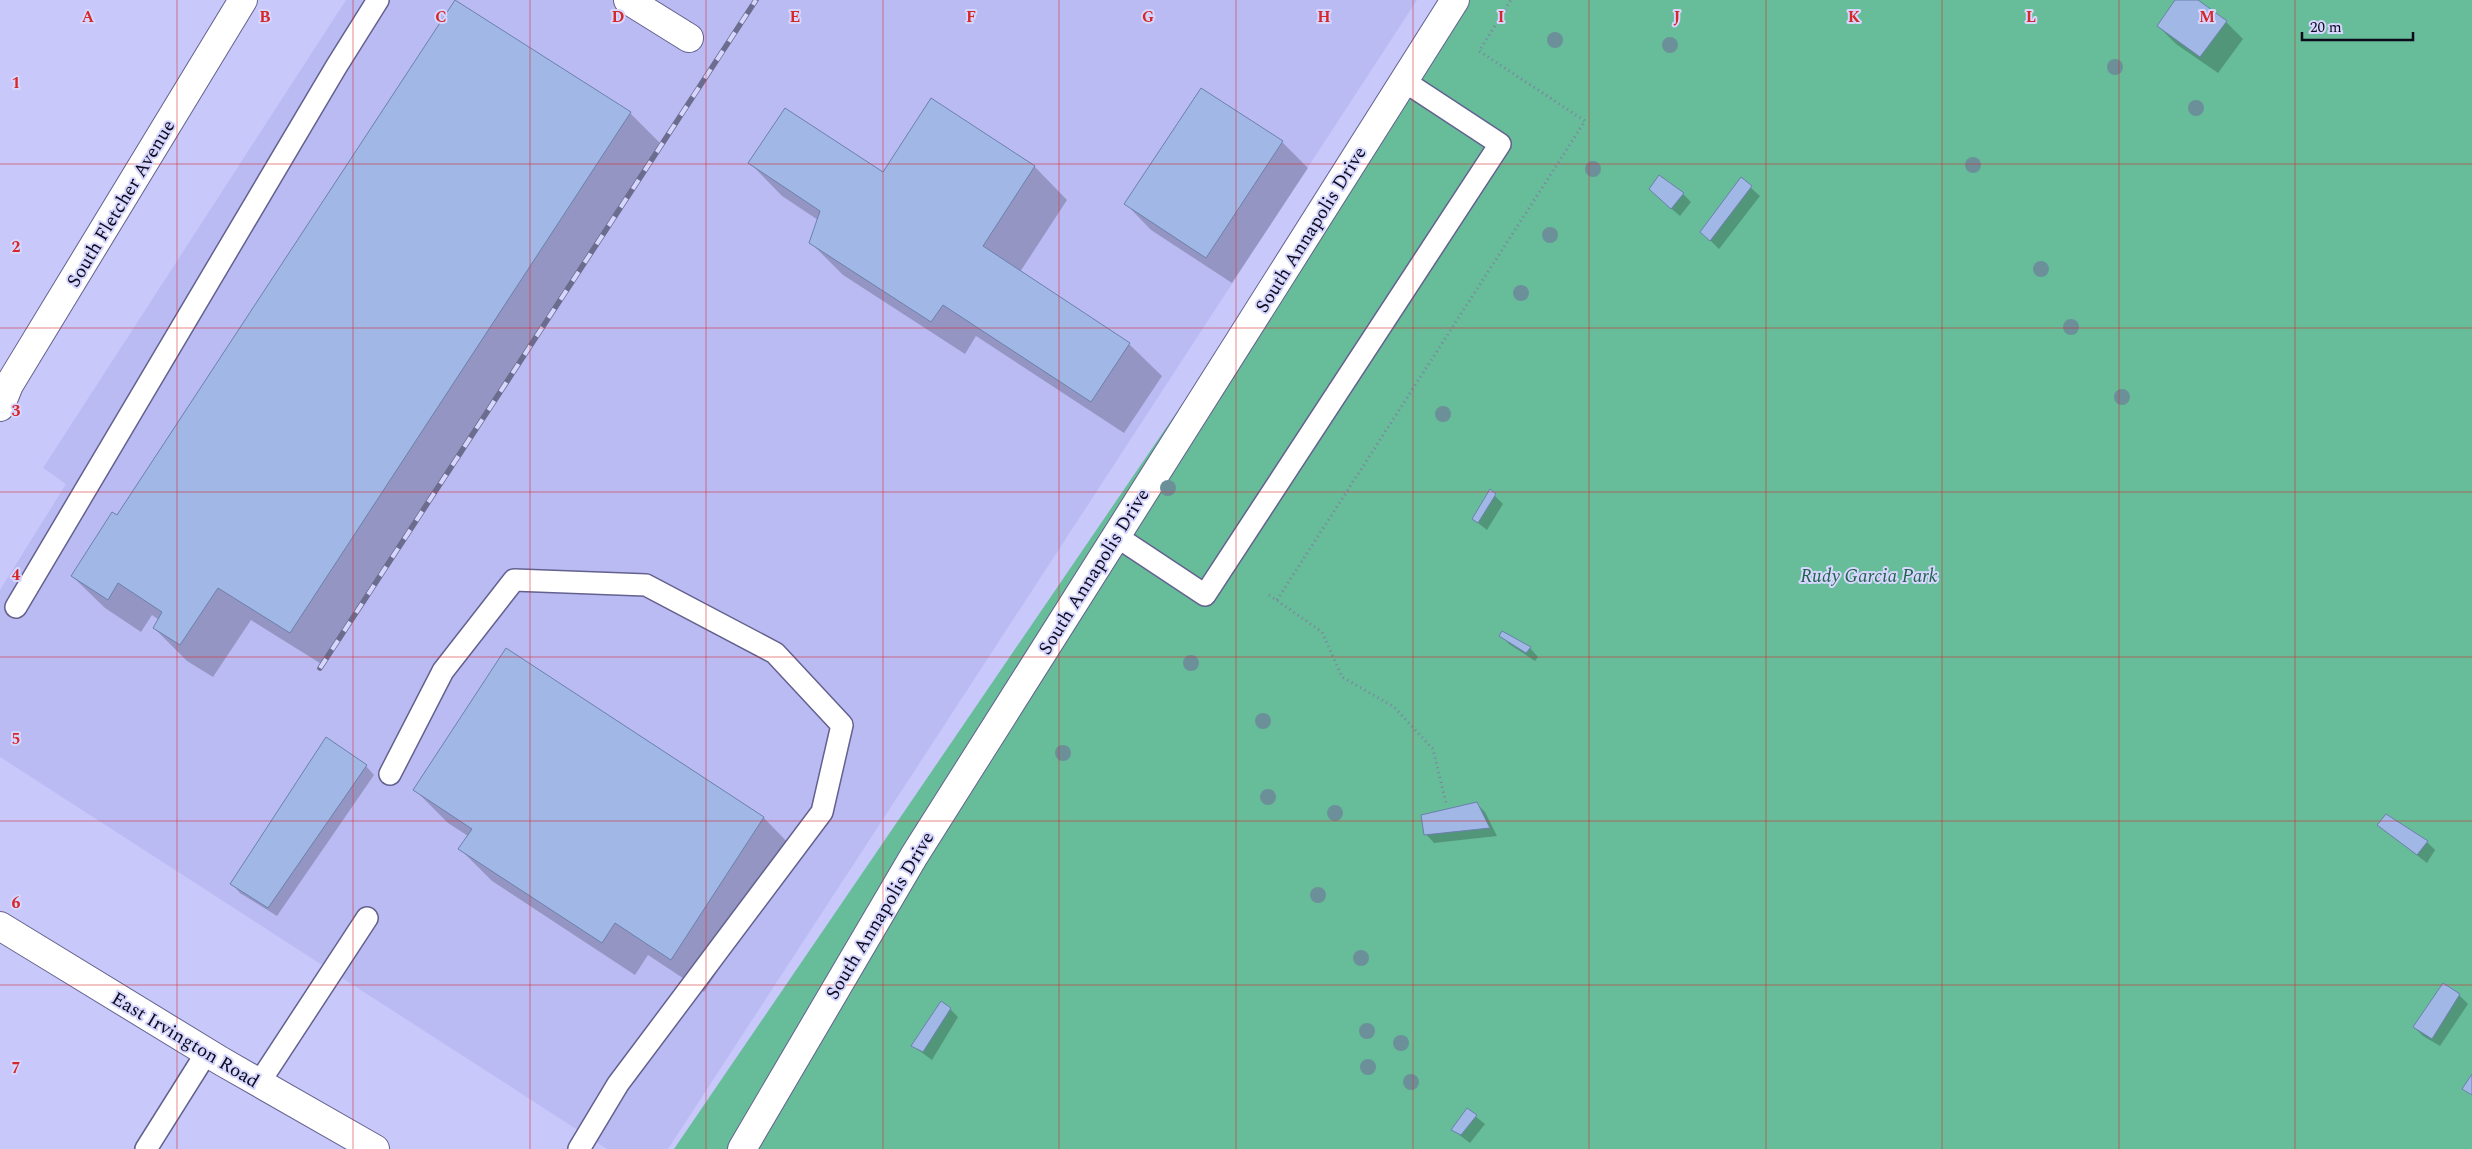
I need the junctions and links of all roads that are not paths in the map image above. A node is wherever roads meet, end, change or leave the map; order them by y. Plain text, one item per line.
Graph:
1 (243, 0) edge
2 (378, 0) edge
3 (628, 0) edge
4 (1455, 0) edge
5 (688, 38) dead end
6 (1404, 81) junction
7 (0, 407) edge
8 (1116, 536) junction
9 (16, 607) dead end
10 (390, 774) dead end
11 (367, 918) dead end
12 (0, 926) edge
13 (207, 1052) junction
14 (259, 1083) junction
15 (146, 1149) edge
16 (375, 1149) edge
17 (579, 1149) edge
18 (742, 1149) edge

1 - 7 street, South Fletcher Avenue
2 - 9 lane
3 - 5 street
4 - 6 street, South Annapolis Drive
6 - 8 street, South Annapolis Drive
6 - 8 lane
8 - 18 street, South Annapolis Drive
10 - 17 lane
11 - 14 lane
12 - 13 street, East Irvington Road
13 - 14 street, East Irvington Road
13 - 15 lane
14 - 16 street, East Irvington Road

